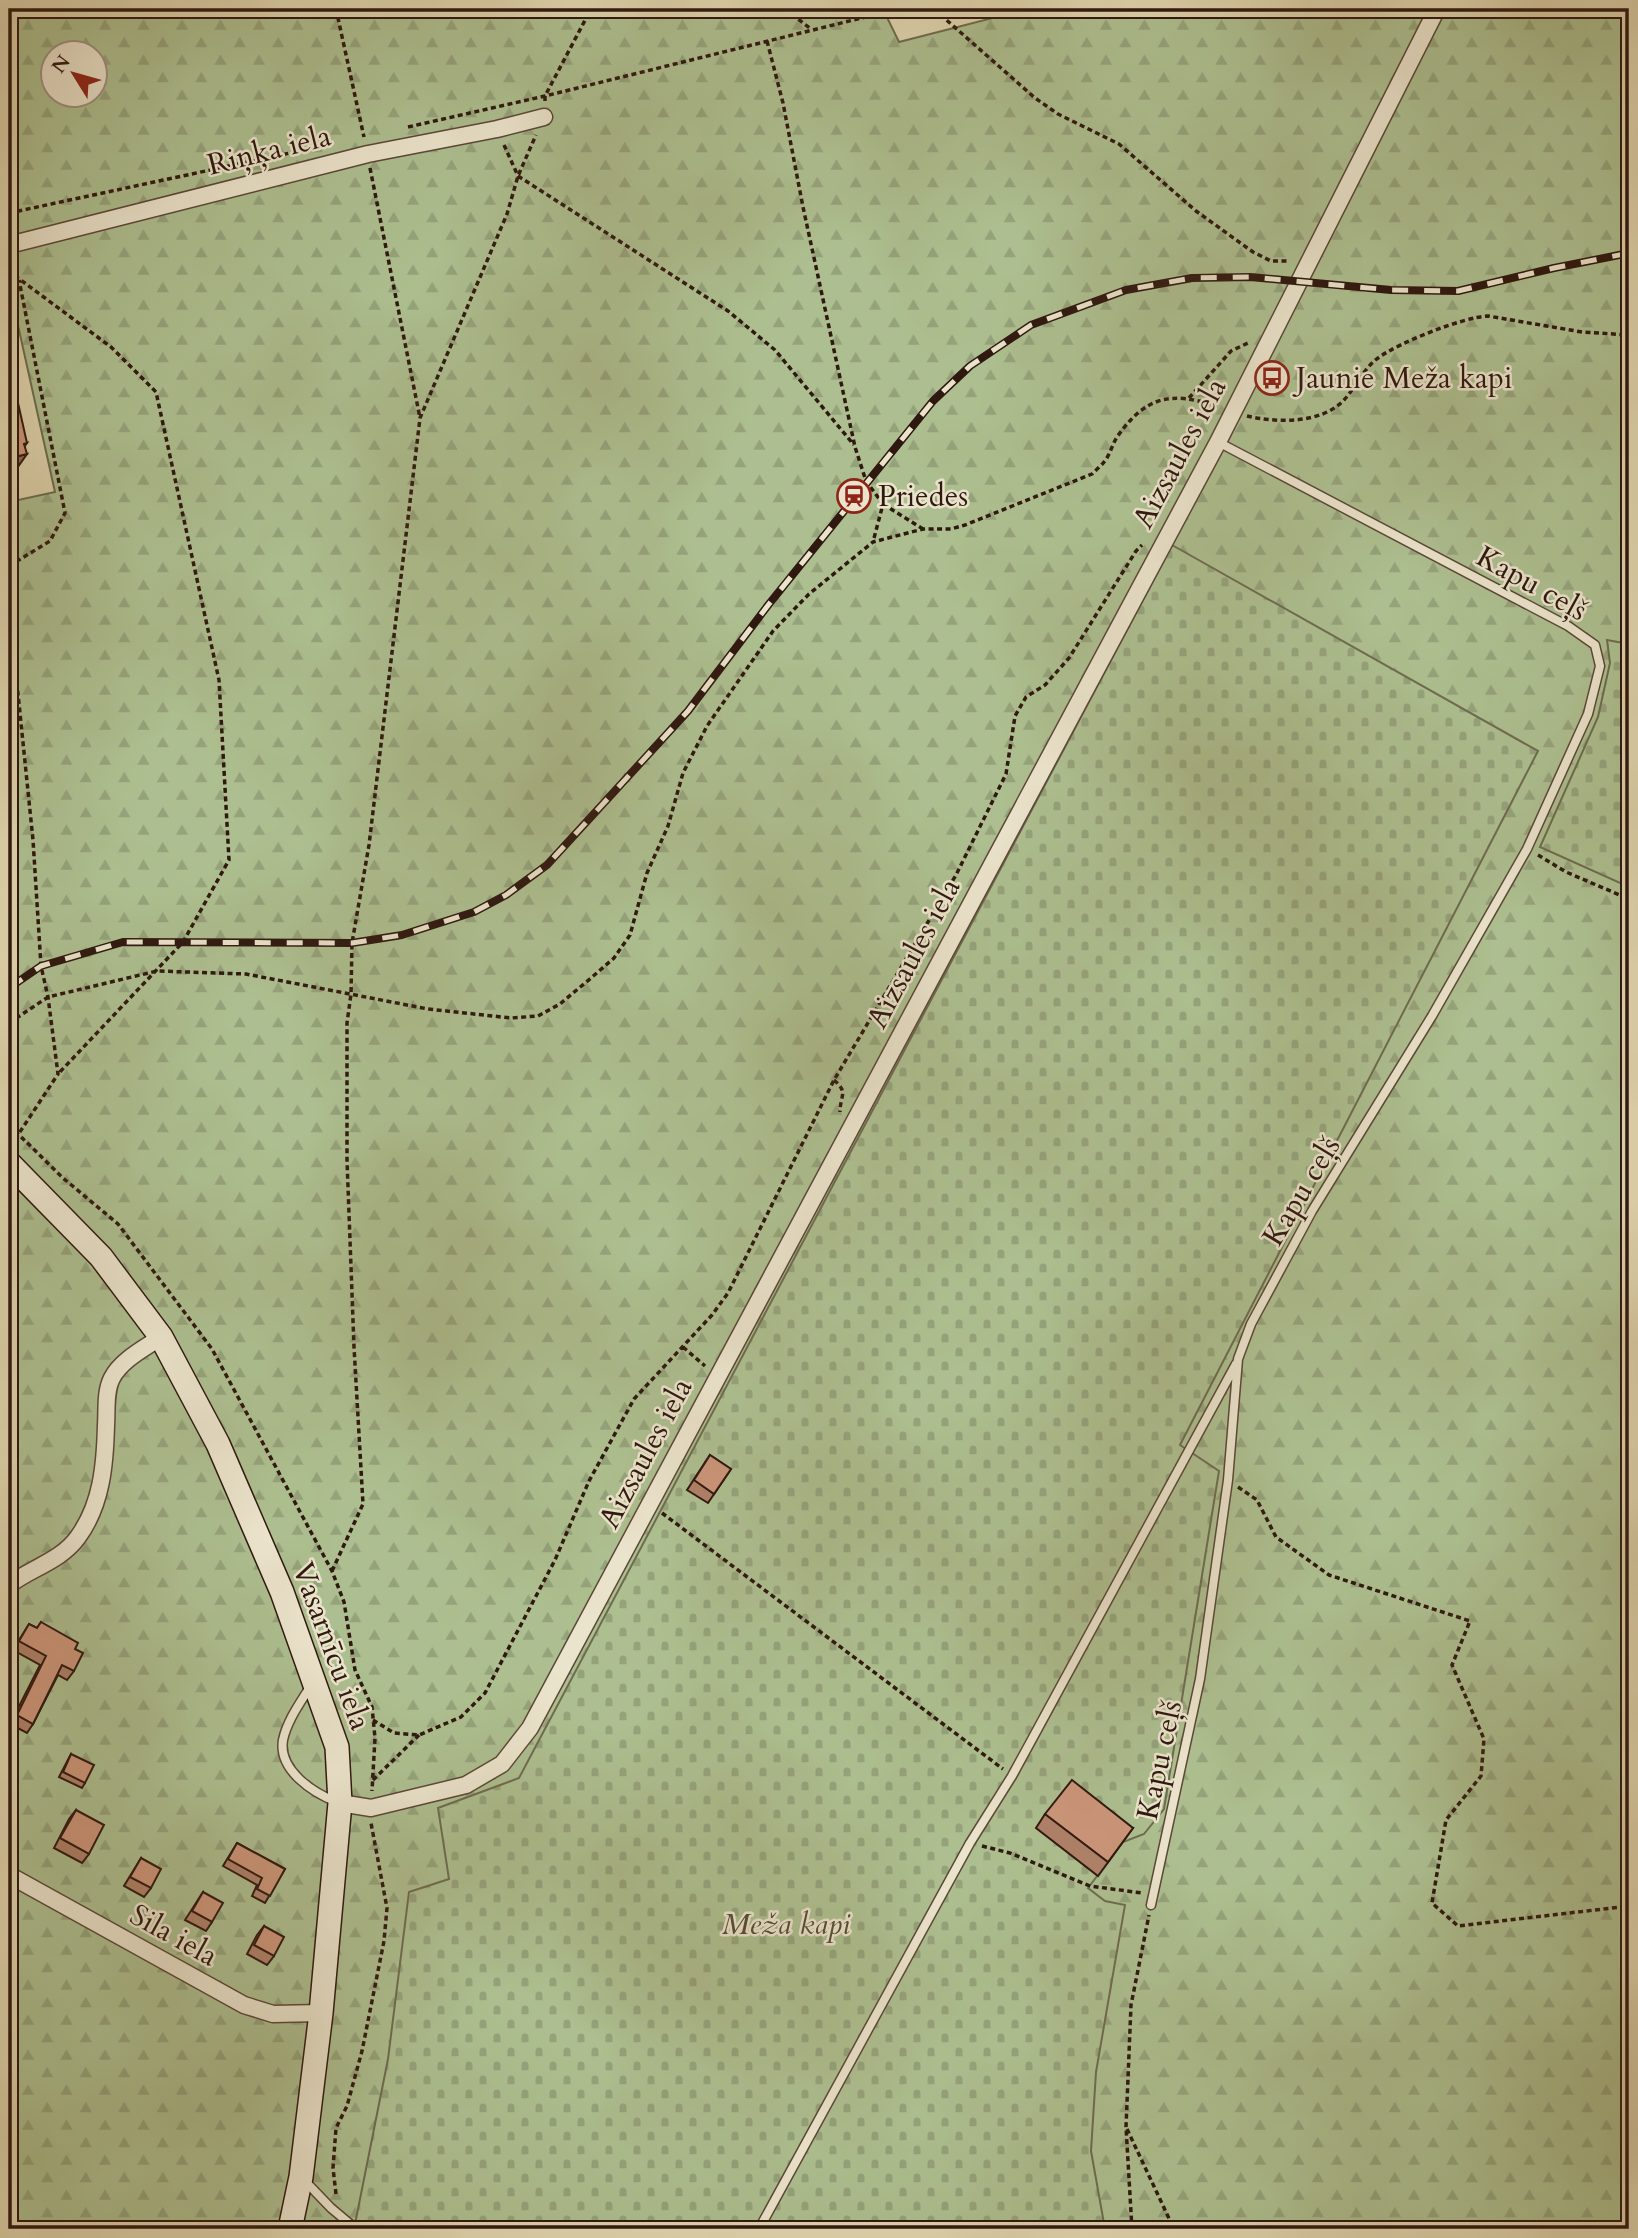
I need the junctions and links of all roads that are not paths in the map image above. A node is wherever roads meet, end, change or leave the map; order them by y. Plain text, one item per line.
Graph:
1 (1437, 9) edge
2 (544, 117) road end
3 (9, 245) edge
4 (1218, 442) junction
5 (9, 1163) edge
6 (161, 1337) junction
7 (1238, 1359) junction
8 (9, 1585) edge
9 (313, 1681) junction
10 (340, 1803) junction
11 (9, 1875) edge
12 (1151, 1905) road end
13 (321, 2012) junction
14 (302, 2177) junction
15 (290, 2229) edge
16 (356, 2229) edge
17 (759, 2229) edge

1 - 4 street, Aizsaules iela
2 - 3 street, Riņķa iela
4 - 7 lane, Kapu ceļš
4 - 10 street, Aizsaules iela
5 - 6 street, Vasarnīcu iela
6 - 8 street
6 - 9 street, Vasarnīcu iela
7 - 12 lane, Kapu ceļš
7 - 17 lane
9 - 10 street, Vasarnīcu iela
9 - 10 lane
10 - 13 street, Vasarnīcu iela
11 - 13 street, Sila iela
13 - 14 street, Vasarnīcu iela
14 - 15 street, Vasarnīcu iela
14 - 16 lane

